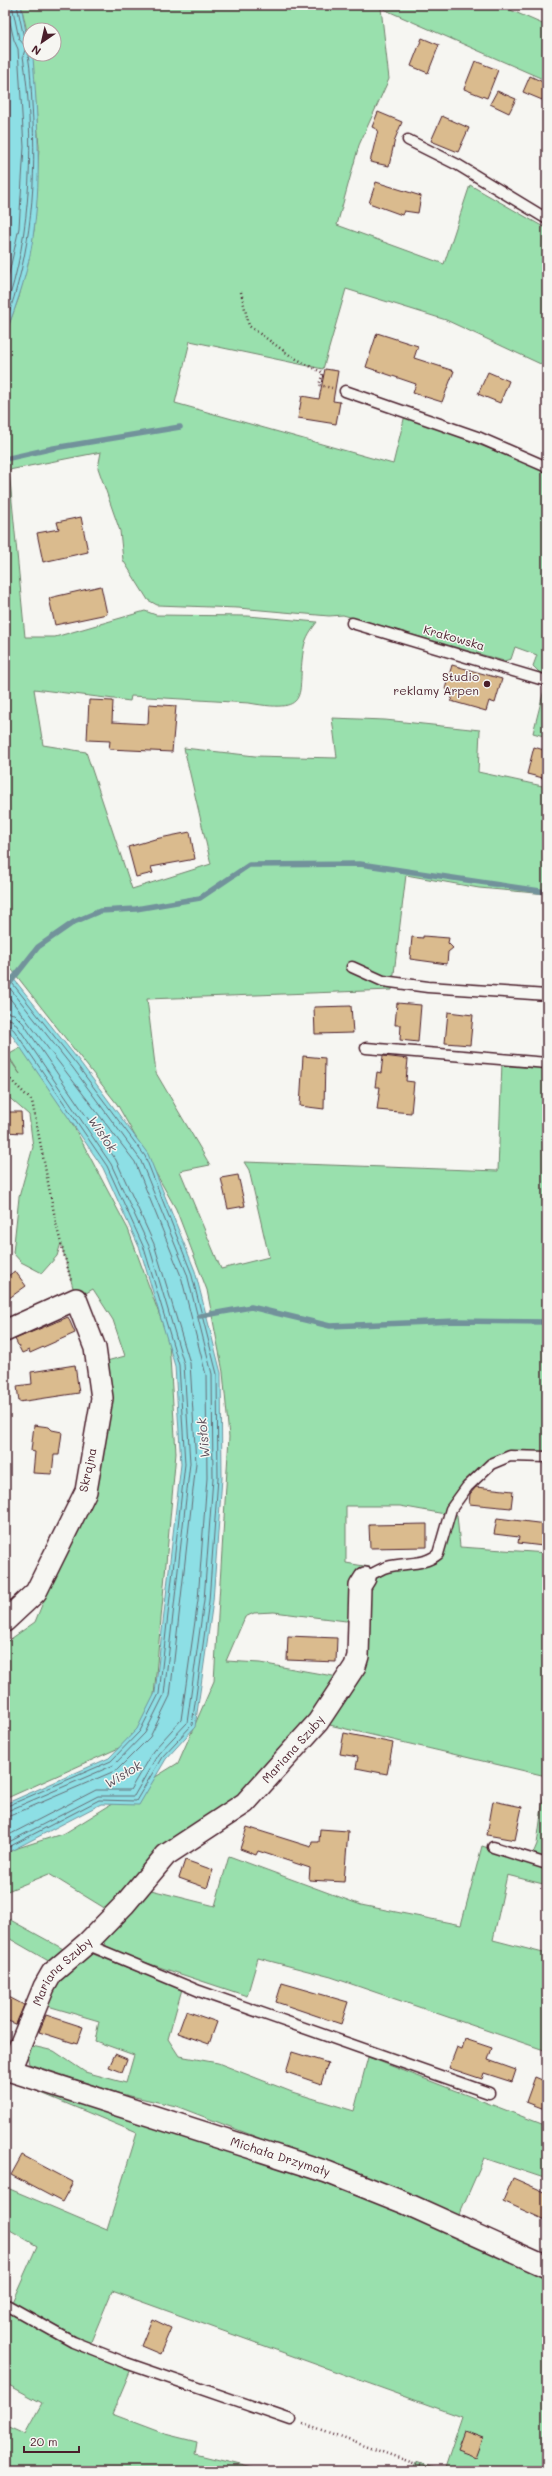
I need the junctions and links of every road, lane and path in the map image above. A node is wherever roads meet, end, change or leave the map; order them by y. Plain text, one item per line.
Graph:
1 (408, 140) dead end
2 (547, 219) edge
3 (241, 292) dead end
4 (345, 391) joint
5 (547, 467) edge
6 (352, 623) dead end
7 (547, 681) edge
8 (352, 967) dead end
9 (547, 995) edge
10 (366, 1048) dead end
11 (547, 1062) edge
12 (5, 1074) edge
13 (76, 1299) junction
14 (5, 1331) edge
15 (547, 1457) edge
16 (365, 1578) joint
17 (5, 1621) edge
18 (494, 1847) dead end
19 (547, 1864) edge
20 (86, 1944) junction
21 (7, 2073) edge
22 (489, 2093) dead end
23 (547, 2267) edge
24 (5, 2304) edge
25 (291, 2420) joint
26 (436, 2471) edge

1 - 2 lane
3 - 4 path
4 - 5 lane
6 - 7 lane, Krakowska
8 - 9 lane
10 - 11 lane
12 - 13 path
13 - 14 street
13 - 17 street, Skrajna
15 - 16 lane, Mariana Szuby
16 - 20 street, Mariana Szuby
18 - 19 lane
20 - 21 street, Mariana Szuby
20 - 22 lane
21 - 23 street, Michała Drzymały
24 - 25 lane
25 - 26 path

